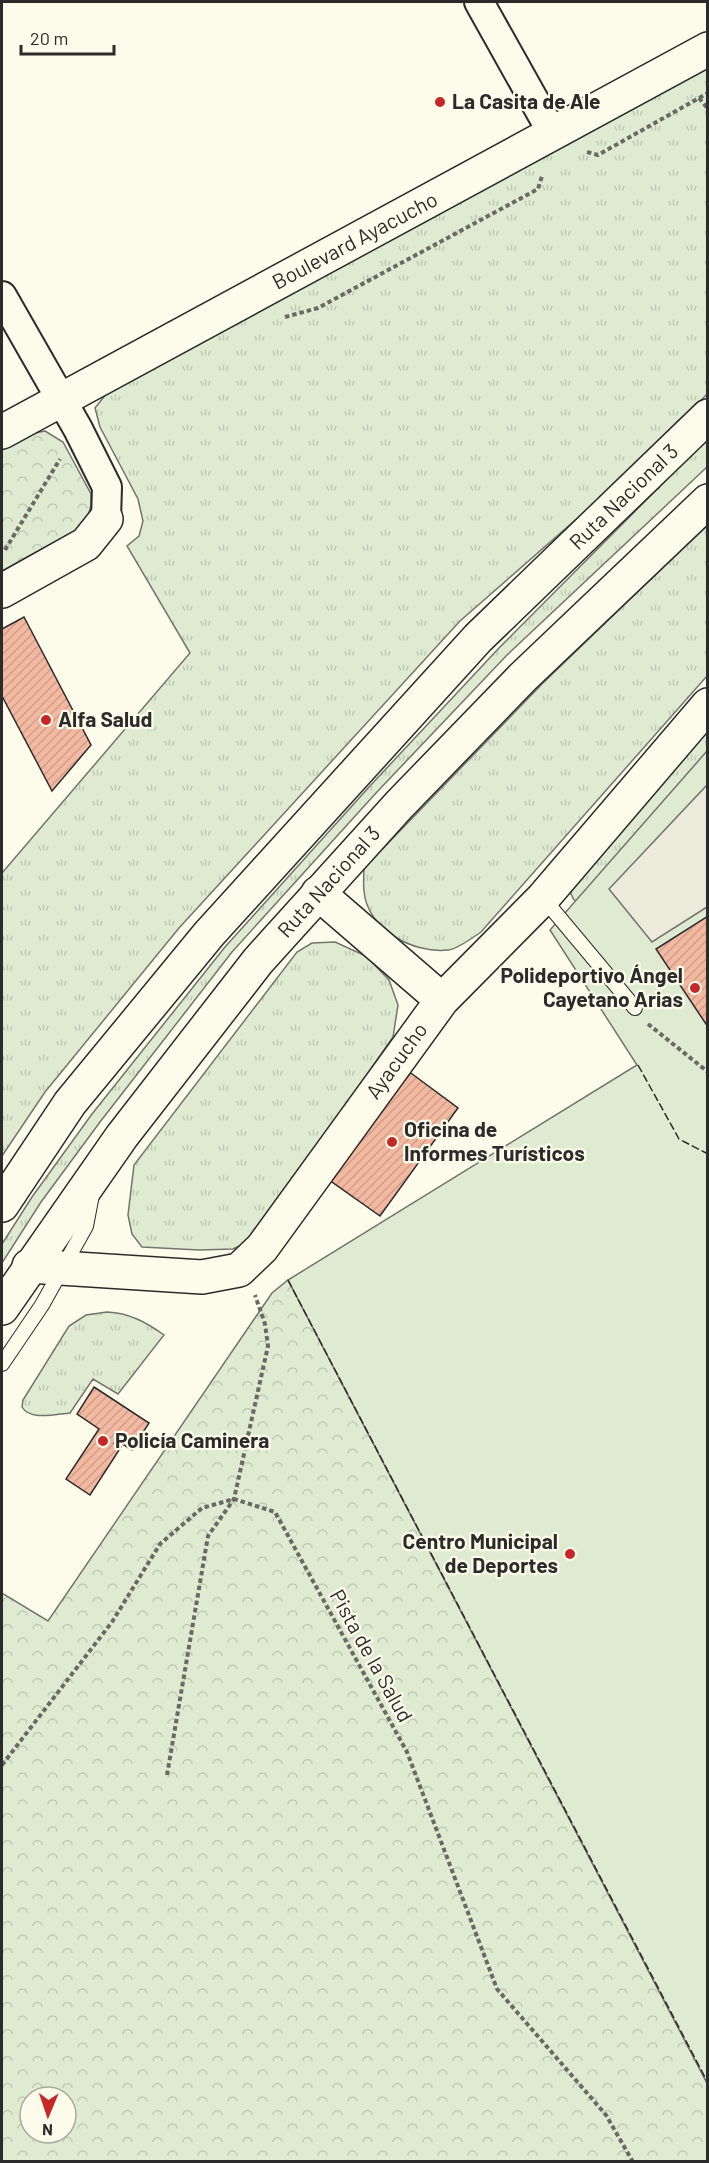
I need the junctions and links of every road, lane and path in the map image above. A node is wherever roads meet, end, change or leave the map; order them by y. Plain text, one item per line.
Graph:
1 (479, 2) edge
2 (708, 49) edge
3 (708, 93) edge
4 (698, 98) junction
5 (708, 109) edge
6 (553, 134) junction
7 (598, 155) dead end
8 (2, 296) edge
9 (274, 320) dead end
10 (61, 400) junction
11 (708, 416) edge
12 (78, 429) junction
13 (2, 432) edge
14 (708, 501) edge
15 (106, 519) joint
16 (2, 552) edge
17 (2, 591) edge
18 (708, 705) edge
19 (318, 893) junction
20 (543, 898) junction
21 (442, 1000) junction
22 (635, 1008) joint
23 (708, 1072) edge
24 (99, 1168) junction
25 (2, 1204) edge
26 (29, 1266) junction
27 (62, 1268) junction
28 (238, 1270) junction
29 (2, 1308) edge
30 (2, 1364) edge
31 (234, 1499) junction
32 (2, 1765) edge
33 (167, 1774) dead end
34 (633, 2162) edge

1 - 6 street
2 - 6 main road, Boulevard Ayacucho
3 - 4 path
4 - 5 path
4 - 7 path
6 - 9 path
6 - 10 main road, Boulevard Ayacucho
8 - 10 street
10 - 12 street
10 - 13 main road, Boulevard Ayacucho
11 - 25 main road, Ruta Nacional 3
12 - 15 street
12 - 16 path
14 - 19 main road, Ruta Nacional 3
15 - 17 main road
18 - 20 main road, Ayacucho
19 - 21 main road
19 - 24 main road, Ruta Nacional 3
20 - 21 main road, Ayacucho
20 - 22 lane
21 - 28 main road, Ayacucho
22 - 23 path
24 - 26 main road, Ruta Nacional 3
24 - 27 lane
26 - 27 main road
26 - 29 main road, Ruta Nacional 3
27 - 28 main road
27 - 30 lane
28 - 31 path
31 - 32 path
31 - 33 path
31 - 34 path, Pista de la Salud

